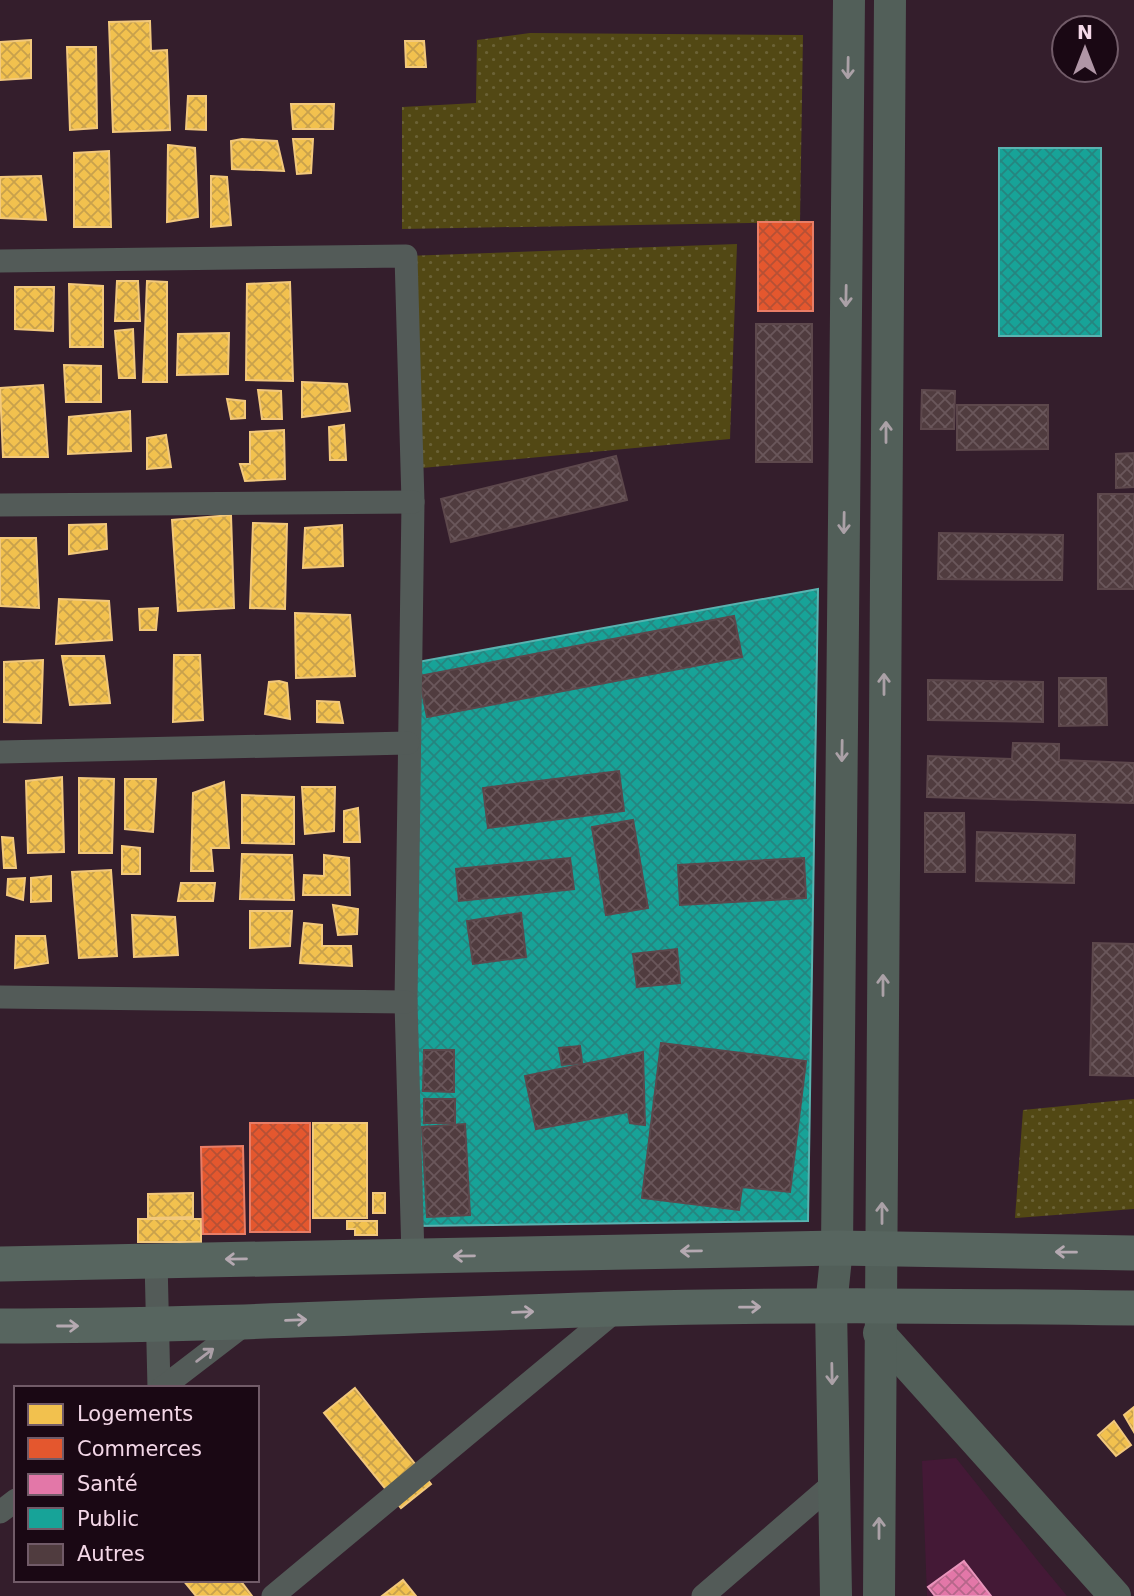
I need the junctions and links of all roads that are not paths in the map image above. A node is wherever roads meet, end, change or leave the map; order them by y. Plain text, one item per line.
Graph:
1 (849, 0) edge
2 (890, 0) edge
3 (0, 261) edge
4 (413, 502) junction
5 (0, 505) edge
6 (408, 743) junction
7 (0, 752) edge
8 (0, 996) edge
9 (406, 1002) junction
10 (837, 1248) junction
11 (881, 1249) junction
12 (1134, 1253) edge
13 (413, 1258) junction
14 (156, 1260) junction
15 (0, 1264) edge
16 (831, 1306) junction
17 (1134, 1308) edge
18 (618, 1309) junction
19 (879, 1319) junction
20 (248, 1322) junction
21 (0, 1326) edge
22 (156, 1326) junction
23 (160, 1386) edge
24 (163, 1386) edge
25 (834, 1483) junction
26 (273, 1596) edge
27 (703, 1596) edge
28 (836, 1596) edge
29 (879, 1596) edge
30 (1115, 1596) edge

1 -> 10 main road
11 -> 2 main road
3 - 4 street
4 - 5 street
4 - 6 street
6 - 7 street
6 - 9 street
8 - 9 street
9 - 13 street
10 - 11 main road
10 -> 13 main road
10 - 16 main road
12 -> 11 main road
11 - 19 main road
13 -> 14 main road
14 - 15 main road
14 - 22 street
18 -> 16 main road
16 - 19 main road
16 -> 25 main road
17 - 19 main road
20 -> 18 main road
18 - 26 street
29 -> 19 main road
19 - 30 main road
20 - 22 main road
24 -> 20 street
21 -> 22 main road
22 - 23 street
25 - 27 street
25 - 28 main road

